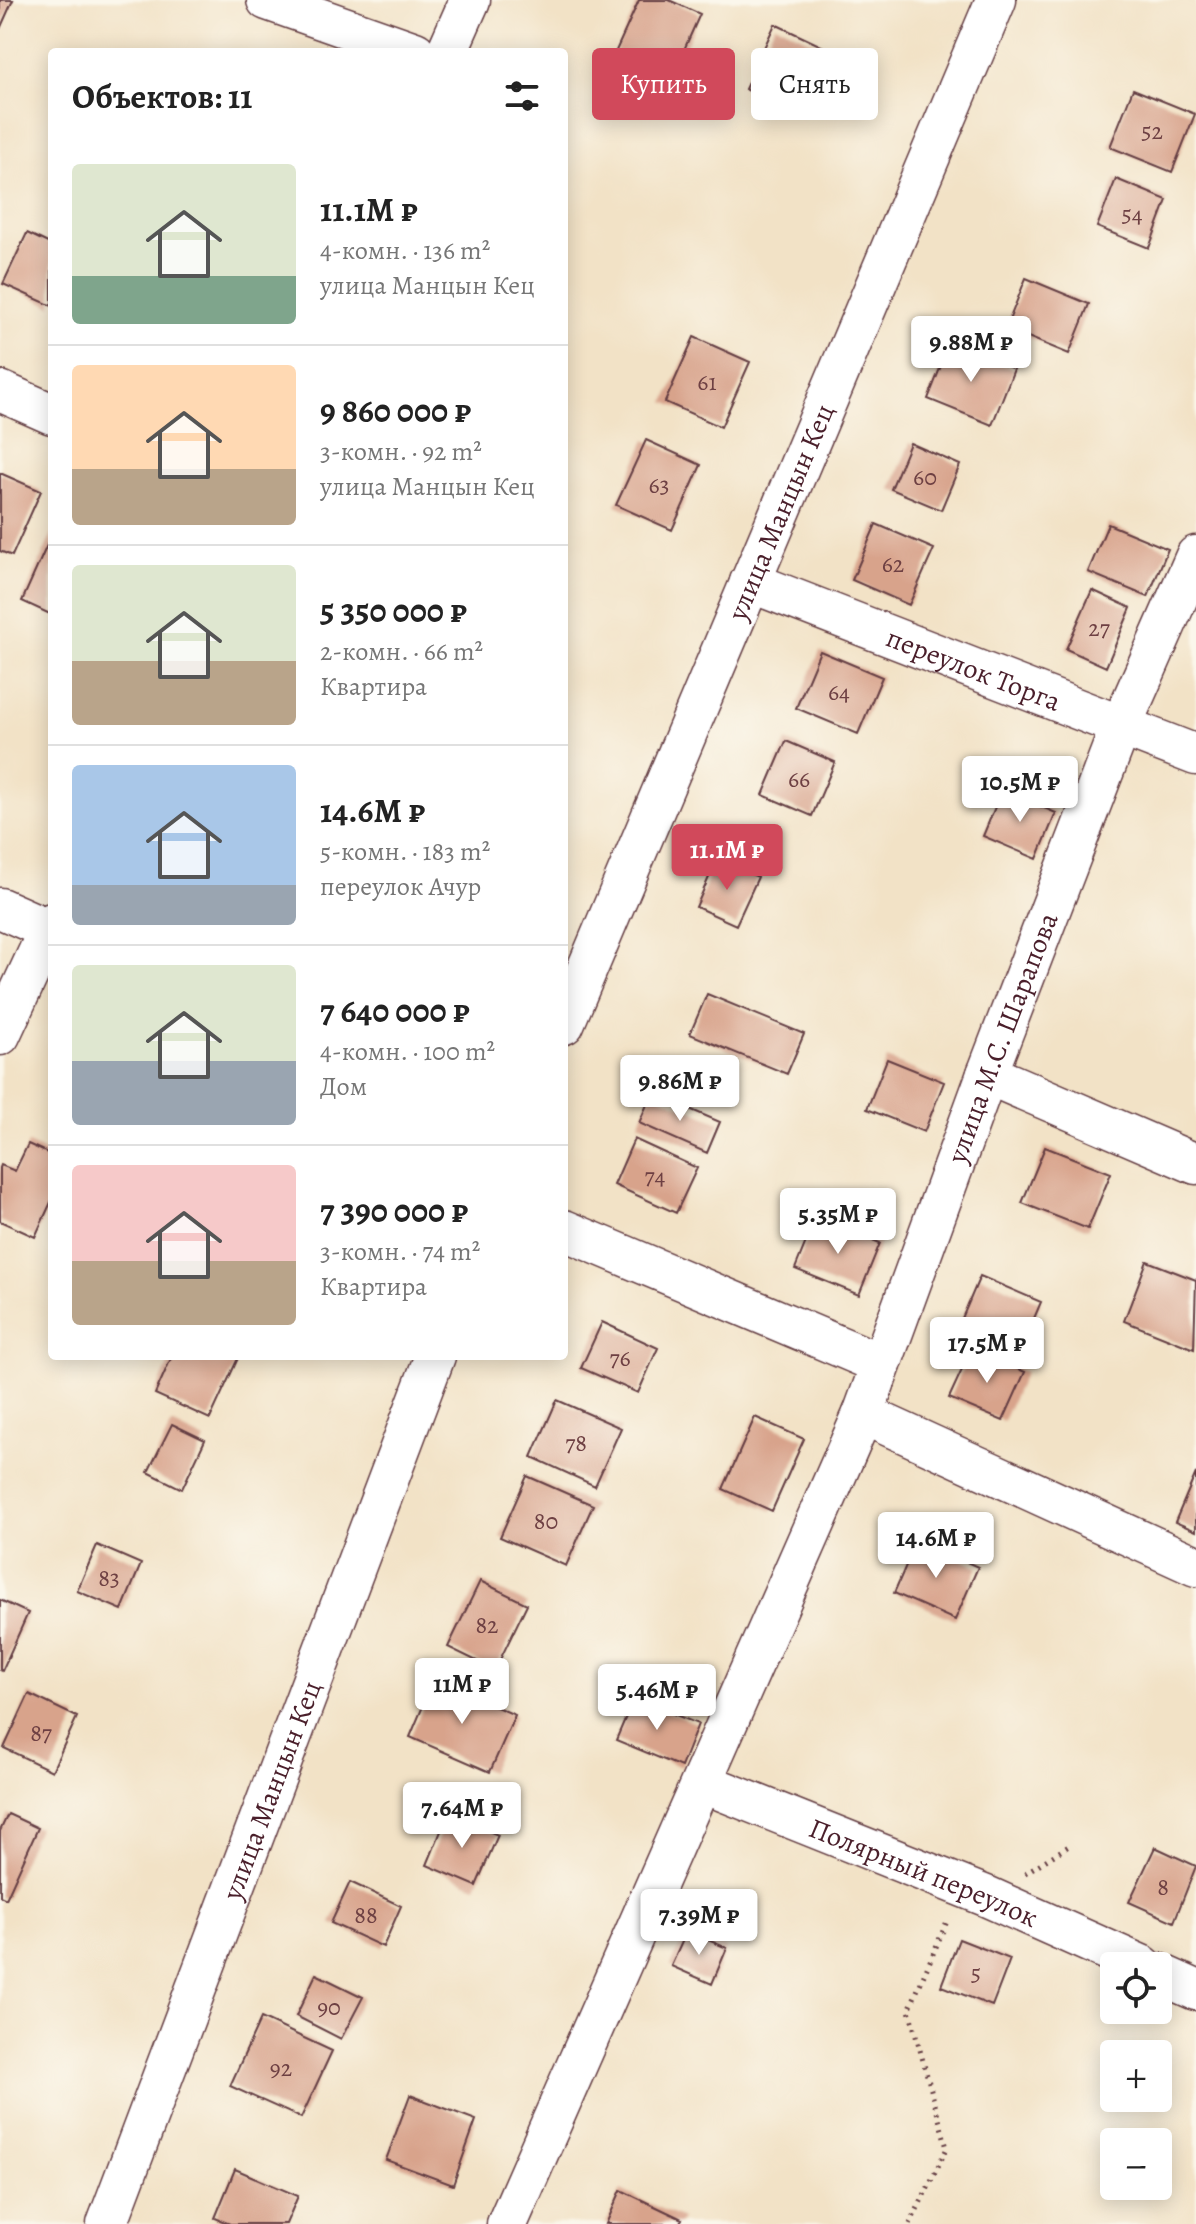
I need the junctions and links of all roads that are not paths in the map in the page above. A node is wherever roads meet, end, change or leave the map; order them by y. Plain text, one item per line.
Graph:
1 (267, 0) edge
2 (470, 0) edge
3 (996, 0) edge
4 (404, 48) edge
5 (449, 48) edge
6 (0, 391) edge
7 (48, 412) edge
8 (1196, 556) edge
9 (750, 582) junction
10 (1121, 726) junction
11 (1196, 755) edge
12 (0, 908) edge
13 (48, 927) edge
14 (48, 934) edge
15 (568, 1014) edge
16 (0, 1035) edge
17 (987, 1074) junction
18 (1196, 1164) edge
19 (568, 1232) edge
20 (433, 1360) edge
21 (881, 1364) junction
22 (863, 1414) junction
23 (1196, 1566) edge
24 (703, 1783) junction
25 (1112, 1952) edge
26 (1172, 1979) edge
27 (1196, 1990) edge
28 (107, 2224) edge
29 (507, 2224) edge

1 - 4 street
2 - 5 street
3 - 9 street, улица Манцын Кец
6 - 7 street
8 - 10 street, улица М.С. Шарапова
9 - 10 street, переулок Торга
9 - 15 street, улица Манцын Кец
10 - 11 street, переулок Торга
10 - 17 street, улица М.С. Шарапова
12 - 13 street
14 - 16 street
17 - 18 street
17 - 21 street, улица М.С. Шарапова
19 - 21 street
20 - 28 street, улица Манцын Кец
21 - 22 street, улица М.С. Шарапова
22 - 23 street
22 - 24 street, улица М.С. Шарапова
24 - 25 street, Полярный переулок
24 - 29 street, улица М.С. Шарапова
26 - 27 street

